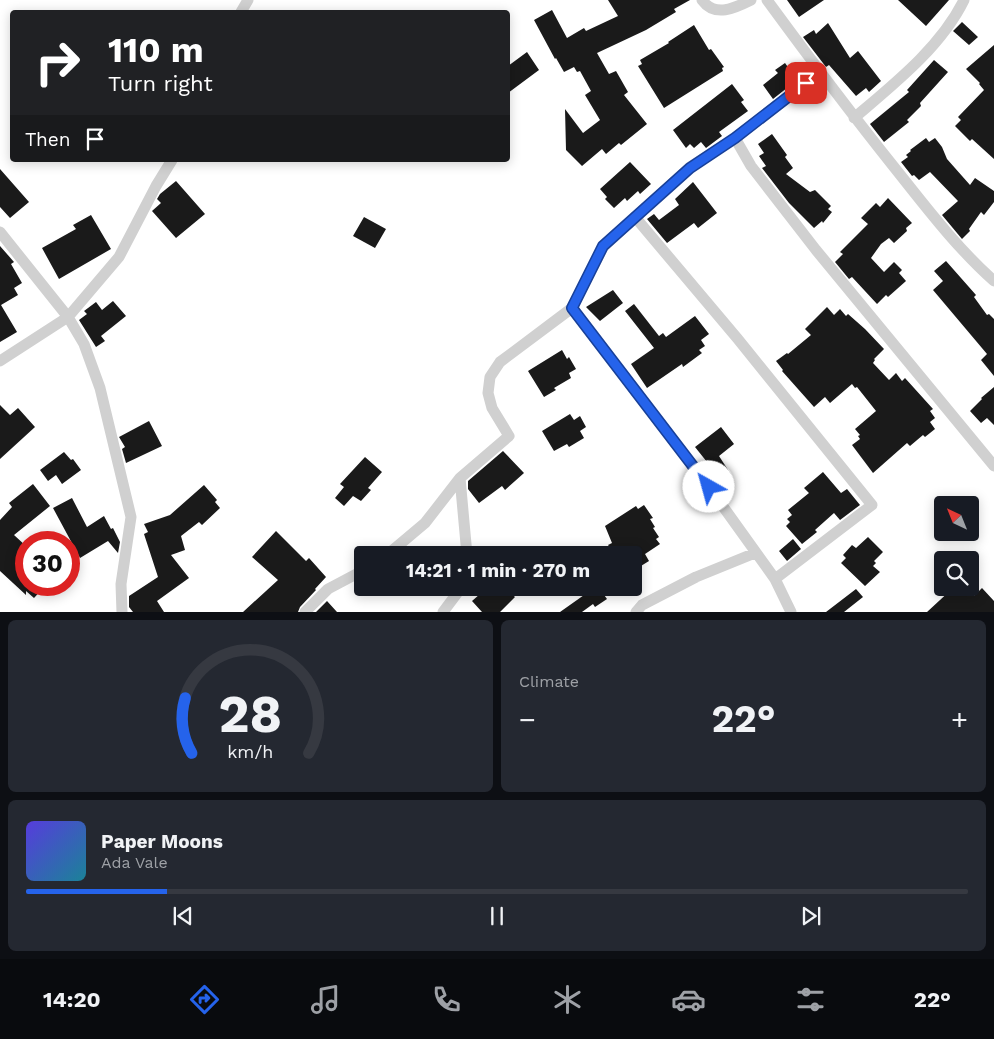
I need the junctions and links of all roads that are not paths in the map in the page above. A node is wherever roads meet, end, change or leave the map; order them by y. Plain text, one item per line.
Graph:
1 (702, 0) edge
2 (751, 0) edge
3 (767, 0) edge
4 (964, 0) edge
5 (820, 72) junction
6 (854, 118) junction
7 (735, 138) junction
8 (171, 162) edge
9 (634, 217) junction
10 (0, 232) edge
11 (994, 281) edge
12 (572, 308) junction
13 (68, 317) junction
14 (0, 361) edge
15 (994, 466) edge
16 (460, 478) junction
17 (398, 546) edge
18 (465, 546) edge
19 (755, 553) junction
20 (354, 575) edge
21 (775, 579) junction
22 (456, 596) edge
23 (122, 612) edge
24 (305, 612) edge
25 (443, 612) edge
26 (636, 612) edge
27 (791, 612) edge

1 - 2 street
3 - 5 street
4 - 6 street
5 - 6 street
5 - 7 street
6 - 11 street
7 - 9 street
7 - 15 street
8 - 13 street
9 - 12 street
9 - 21 street
10 - 13 street
12 - 16 street
12 - 19 street
13 - 14 street
13 - 23 street
16 - 17 street
16 - 18 street
19 - 21 street
19 - 26 street
20 - 24 street
21 - 27 street
22 - 25 street

